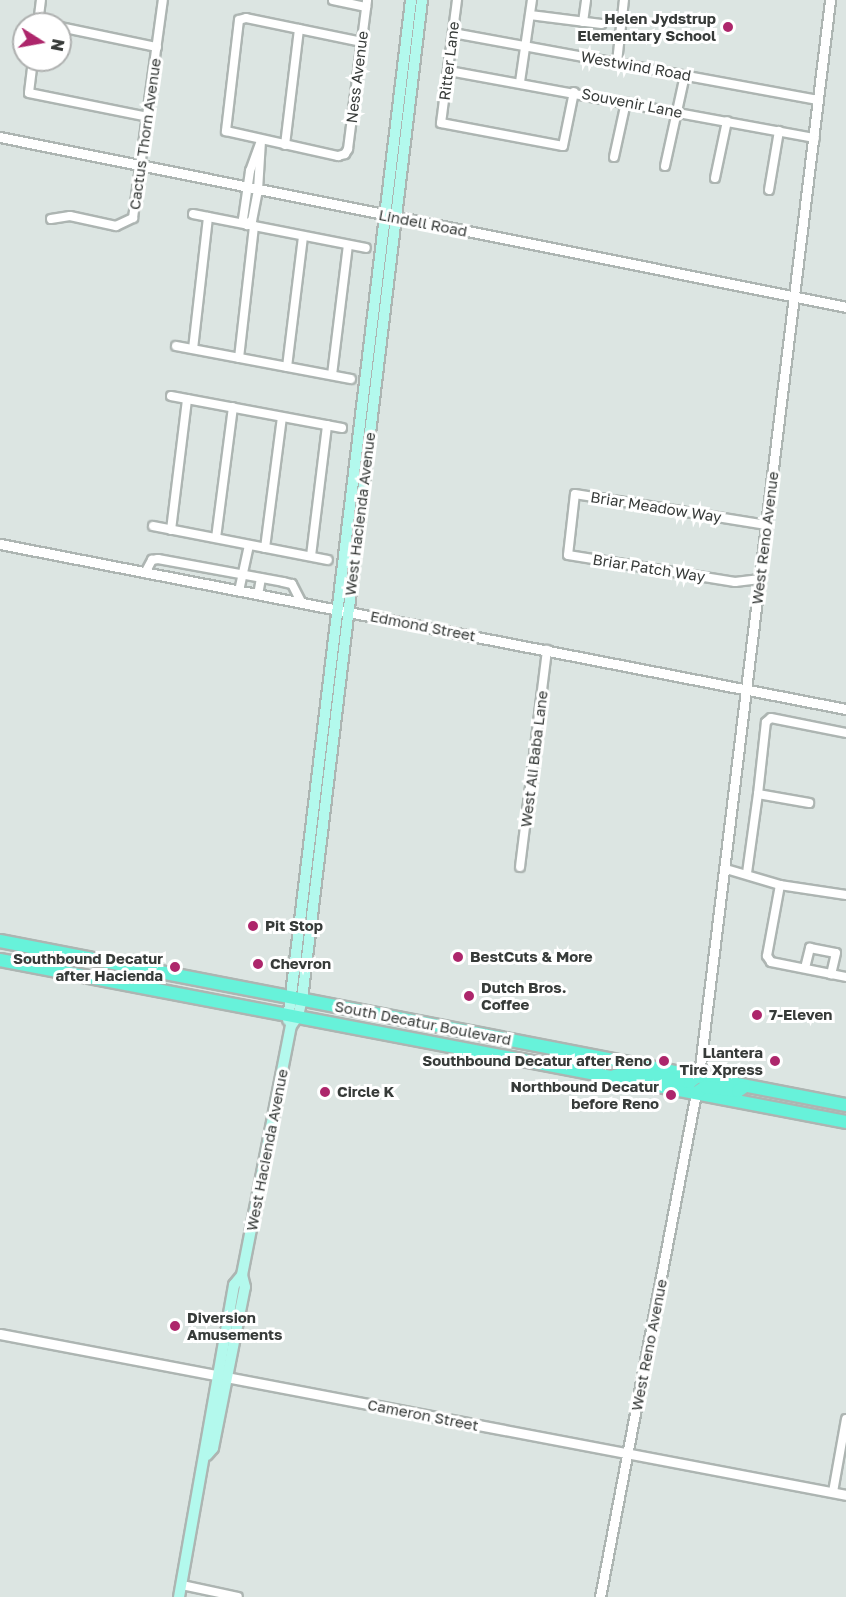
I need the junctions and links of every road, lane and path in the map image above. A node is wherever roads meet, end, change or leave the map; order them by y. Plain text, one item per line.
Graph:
1 (163, 0) edge
2 (333, 0) edge
3 (411, 0) edge
4 (422, 0) edge
5 (457, 0) edge
6 (532, 0) edge
7 (586, 0) edge
8 (624, 0) edge
9 (830, 0) edge
10 (367, 4) edge
11 (530, 15) junction
12 (583, 22) junction
13 (601, 24) dead end
14 (72, 29) edge
15 (299, 29) junction
16 (453, 33) junction
17 (362, 42) junction
18 (526, 45) junction
19 (157, 47) junction
20 (616, 63) junction
21 (449, 71) junction
22 (32, 72) edge
23 (685, 75) junction
24 (520, 82) junction
25 (573, 92) junction
26 (818, 100) junction
27 (626, 102) junction
28 (678, 112) junction
29 (148, 117) junction
30 (726, 122) junction
31 (779, 131) junction
32 (0, 138) edge
33 (815, 138) junction
34 (261, 141) junction
35 (285, 146) junction
36 (614, 157) dead end
37 (141, 166) junction
38 (665, 166) dead end
39 (715, 178) dead end
40 (253, 189) junction
41 (770, 190) dead end
42 (193, 214) dead end
43 (391, 216) junction
44 (208, 217) junction
45 (51, 219) dead end
46 (250, 225) junction
47 (303, 236) junction
48 (348, 245) junction
49 (366, 249) dead end
50 (795, 297) junction
51 (846, 307) edge
52 (176, 346) dead end
53 (193, 349) junction
54 (239, 358) junction
55 (287, 367) junction
56 (332, 375) junction
57 (351, 379) dead end
58 (171, 396) dead end
59 (187, 399) junction
60 (233, 407) junction
61 (282, 417) junction
62 (327, 425) junction
63 (342, 428) dead end
64 (571, 525) joint
65 (767, 525) junction
66 (153, 526) dead end
67 (171, 530) junction
68 (216, 538) junction
69 (0, 544) edge
70 (249, 544) junction
71 (265, 548) junction
72 (311, 556) junction
73 (328, 560) dead end
74 (146, 573) junction
75 (243, 574) junction
76 (261, 578) junction
77 (760, 579) junction
78 (239, 591) junction
79 (258, 595) junction
80 (302, 604) junction
81 (343, 610) junction
82 (547, 651) junction
83 (748, 689) junction
84 (846, 709) edge
85 (846, 733) edge
86 (758, 794) junction
87 (809, 803) dead end
88 (520, 867) dead end
89 (726, 869) junction
90 (747, 873) junction
91 (780, 885) junction
92 (846, 895) edge
93 (0, 941) edge
94 (0, 960) edge
95 (805, 968) junction
96 (831, 974) junction
97 (846, 976) edge
98 (296, 998) junction
99 (292, 1019) junction
100 (699, 1075) junction
101 (610, 1077) junction
102 (748, 1085) junction
103 (696, 1094) junction
104 (846, 1105) edge
105 (846, 1113) edge
106 (826, 1118) junction
107 (846, 1122) edge
108 (0, 1334) edge
109 (222, 1376) junction
110 (846, 1419) edge
111 (628, 1454) junction
112 (833, 1492) junction
113 (846, 1495) edge
114 (182, 1585) junction
115 (179, 1597) edge
116 (238, 1597) edge
117 (600, 1597) edge

1 - 19 street, Cactus Thorn Avenue
2 - 10 street
3 - 43 main road, West Hacienda Avenue
4 - 43 main road, West Hacienda Avenue
5 - 16 street, Ritter Lane
6 - 11 street
7 - 12 street
8 - 20 street
9 - 26 street, West Reno Avenue
10 - 17 street, Ness Avenue
11 - 12 street
11 - 18 street
12 - 13 street
14 - 19 street
15 - 17 street
15 - 34 street
15 - 35 street
16 - 18 street, Westwind Road
16 - 21 street, Ritter Lane
17 - 35 street, Ness Avenue
18 - 20 street, Westwind Road
18 - 24 street
19 - 29 street, Cactus Thorn Avenue
20 - 23 street, Westwind Road
21 - 24 street, Souvenir Lane
21 - 25 street, Ritter Lane
22 - 29 street
23 - 26 street, Westwind Road
23 - 28 street
24 - 25 street, Souvenir Lane
25 - 27 street, Souvenir Lane
26 - 33 street, West Reno Avenue
27 - 28 street, Souvenir Lane
27 - 36 street
28 - 30 street, Souvenir Lane
28 - 38 street
29 - 37 street, Cactus Thorn Avenue
30 - 31 street, Souvenir Lane
30 - 39 street
31 - 33 street, Souvenir Lane
31 - 41 street
32 - 37 street, Lindell Road
33 - 50 street, West Reno Avenue
34 - 35 street
34 - 40 street
37 - 40 street, Lindell Road
37 - 45 street, Cactus Thorn Avenue
40 - 43 street, Lindell Road
40 - 46 street
42 - 44 street
43 - 50 street, Lindell Road
43 - 81 main road, West Hacienda Avenue
44 - 46 street
44 - 53 street
46 - 47 street
46 - 54 street
47 - 48 street
47 - 55 street
48 - 49 street
48 - 56 street
50 - 51 street, Lindell Road
50 - 65 street, West Reno Avenue
52 - 53 street
53 - 54 street
54 - 55 street
55 - 56 street
56 - 57 street
58 - 59 street
59 - 60 street
59 - 67 street
60 - 61 street
60 - 68 street
61 - 62 street
61 - 71 street
62 - 63 street
62 - 72 street
64 - 65 street, Briar Meadow Way
64 - 77 street, Briar Patch Way
65 - 77 street, West Reno Avenue
66 - 67 street
67 - 68 street
68 - 70 street
69 - 74 street, Edmond Street
70 - 71 street
70 - 75 street
71 - 72 street
72 - 73 street
74 - 75 street
74 - 78 street, Edmond Street
75 - 76 street
75 - 78 street
76 - 79 street
76 - 80 street
77 - 83 street, West Reno Avenue
78 - 79 street, Edmond Street
79 - 80 street, Edmond Street
80 - 81 street, Edmond Street
81 - 82 street, Edmond Street
81 - 98 main road, West Hacienda Avenue
82 - 83 street, Edmond Street
82 - 88 street, West Ali Baba Lane
83 - 84 street, Edmond Street
83 - 89 street, West Reno Avenue
85 - 86 street
86 - 87 street
86 - 90 street
89 - 90 street
89 - 100 street, West Reno Avenue
90 - 91 street
91 - 92 street
91 - 95 street
93 - 98 main road, South Decatur Boulevard
94 - 99 main road, South Decatur Boulevard
95 - 96 street
95 - 96 street
96 - 97 street
98 - 99 main road, West Hacienda Avenue
98 - 100 main road, South Decatur Boulevard
99 - 101 main road, South Decatur Boulevard
99 - 109 main road, West Hacienda Avenue
100 - 101 main road
100 - 102 main road, South Decatur Boulevard
101 - 103 main road, South Decatur Boulevard
102 - 103 main road
102 - 104 main road, South Decatur Boulevard
103 - 106 main road, South Decatur Boulevard
103 - 111 street, West Reno Avenue
105 - 106 main road
106 - 107 main road, South Decatur Boulevard
108 - 109 street, Cameron Street
109 - 111 street, Cameron Street
109 - 114 main road, West Hacienda Avenue
110 - 112 street
111 - 112 street, Cameron Street
111 - 117 street, West Reno Avenue
112 - 113 street, Cameron Street
114 - 115 main road, West Hacienda Avenue
114 - 116 street

